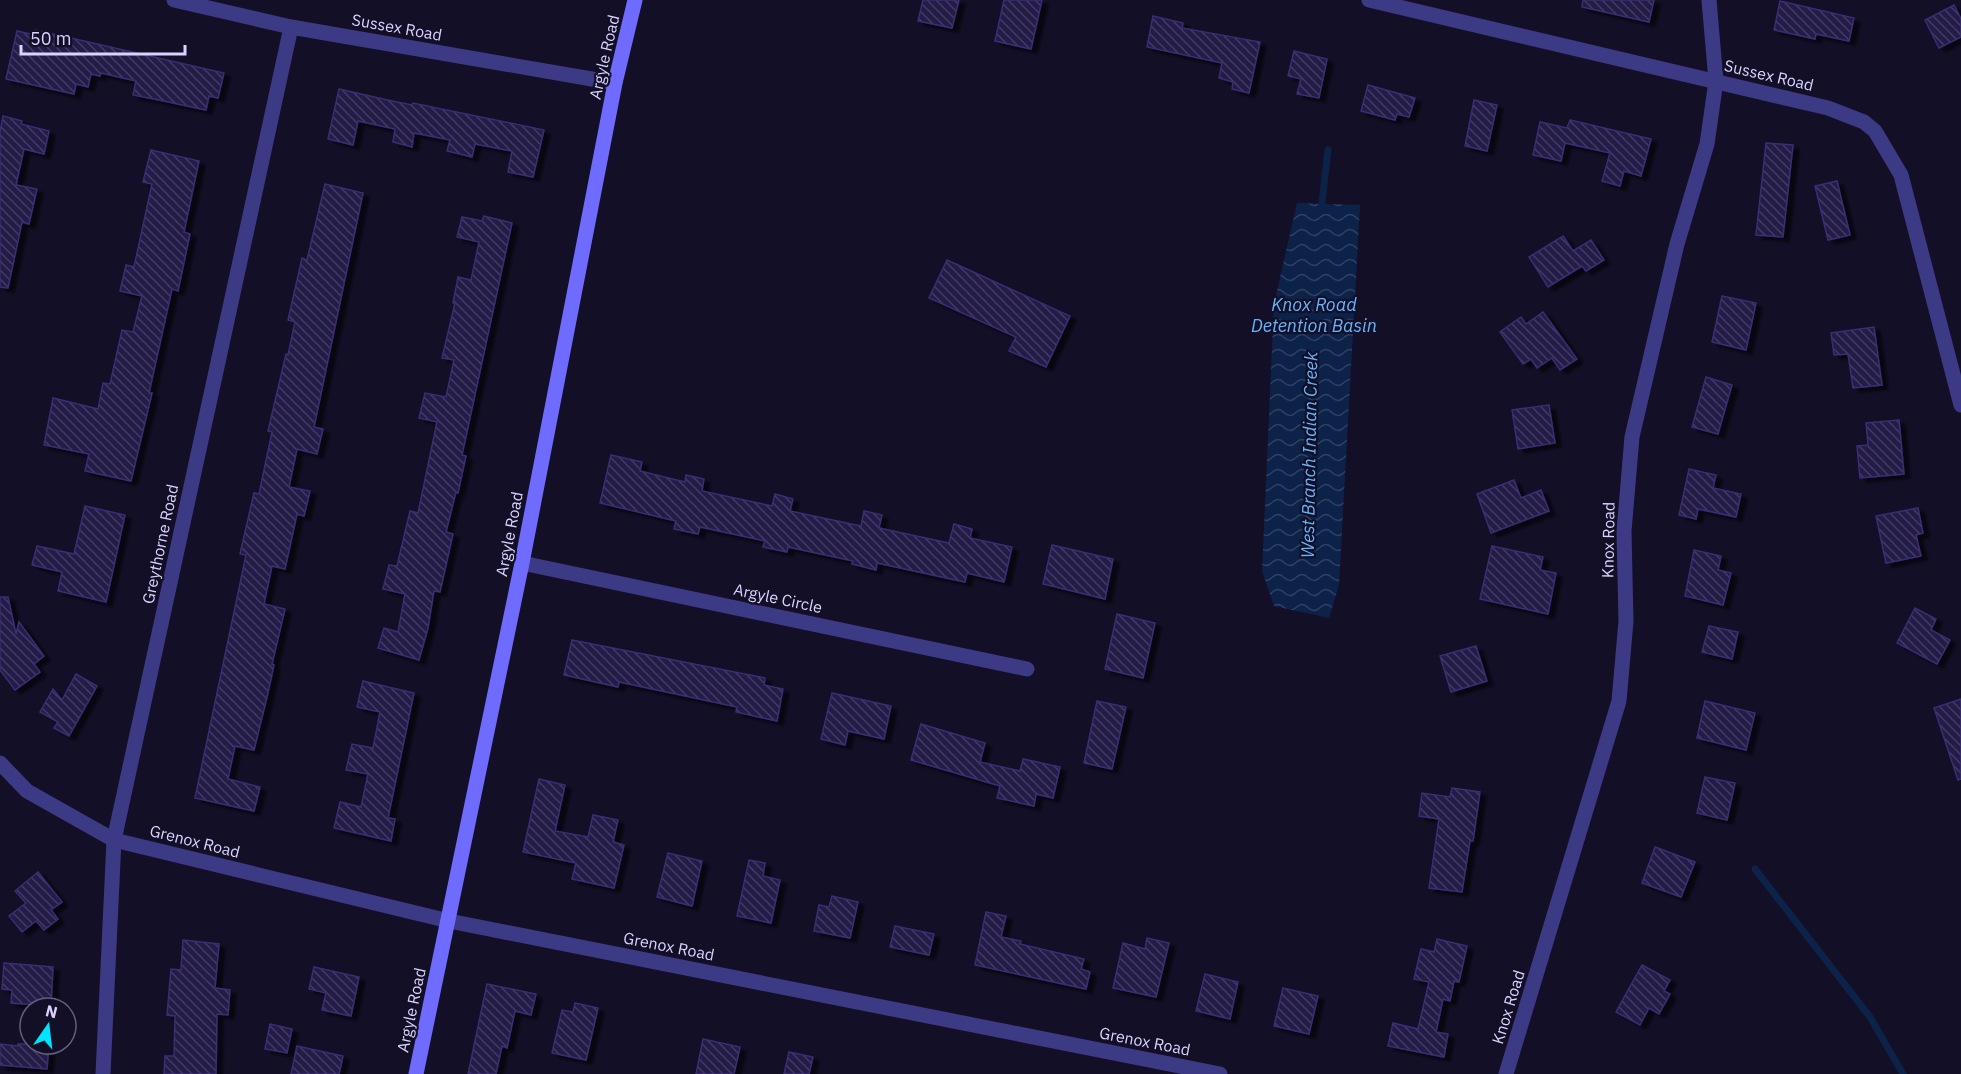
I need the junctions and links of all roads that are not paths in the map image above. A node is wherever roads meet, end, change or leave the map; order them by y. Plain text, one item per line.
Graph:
1 (174, 0) edge
2 (635, 0) edge
3 (1369, 0) edge
4 (1708, 0) edge
5 (291, 27) junction
6 (1716, 81) junction
7 (615, 83) junction
8 (1961, 405) edge
9 (522, 563) junction
10 (1027, 669) dead end
11 (0, 763) edge
12 (114, 840) junction
13 (449, 921) junction
14 (103, 1074) edge
15 (416, 1074) edge
16 (1220, 1074) edge
17 (1506, 1074) edge

1 - 5 street, Sussex Road
2 - 7 street, Argyle Road
3 - 6 street, Sussex Road
4 - 6 street, Knox Road
5 - 7 street, Sussex Road
5 - 12 street, Greythorne Road
6 - 8 street, Sussex Road
6 - 17 street, Knox Road
7 - 9 street, Argyle Road
9 - 10 street, Argyle Circle
9 - 13 street, Argyle Road
11 - 12 street, Grenox Road
12 - 13 street, Grenox Road
12 - 14 street, Greythorne Road
13 - 15 street, Argyle Road
13 - 16 street, Grenox Road

